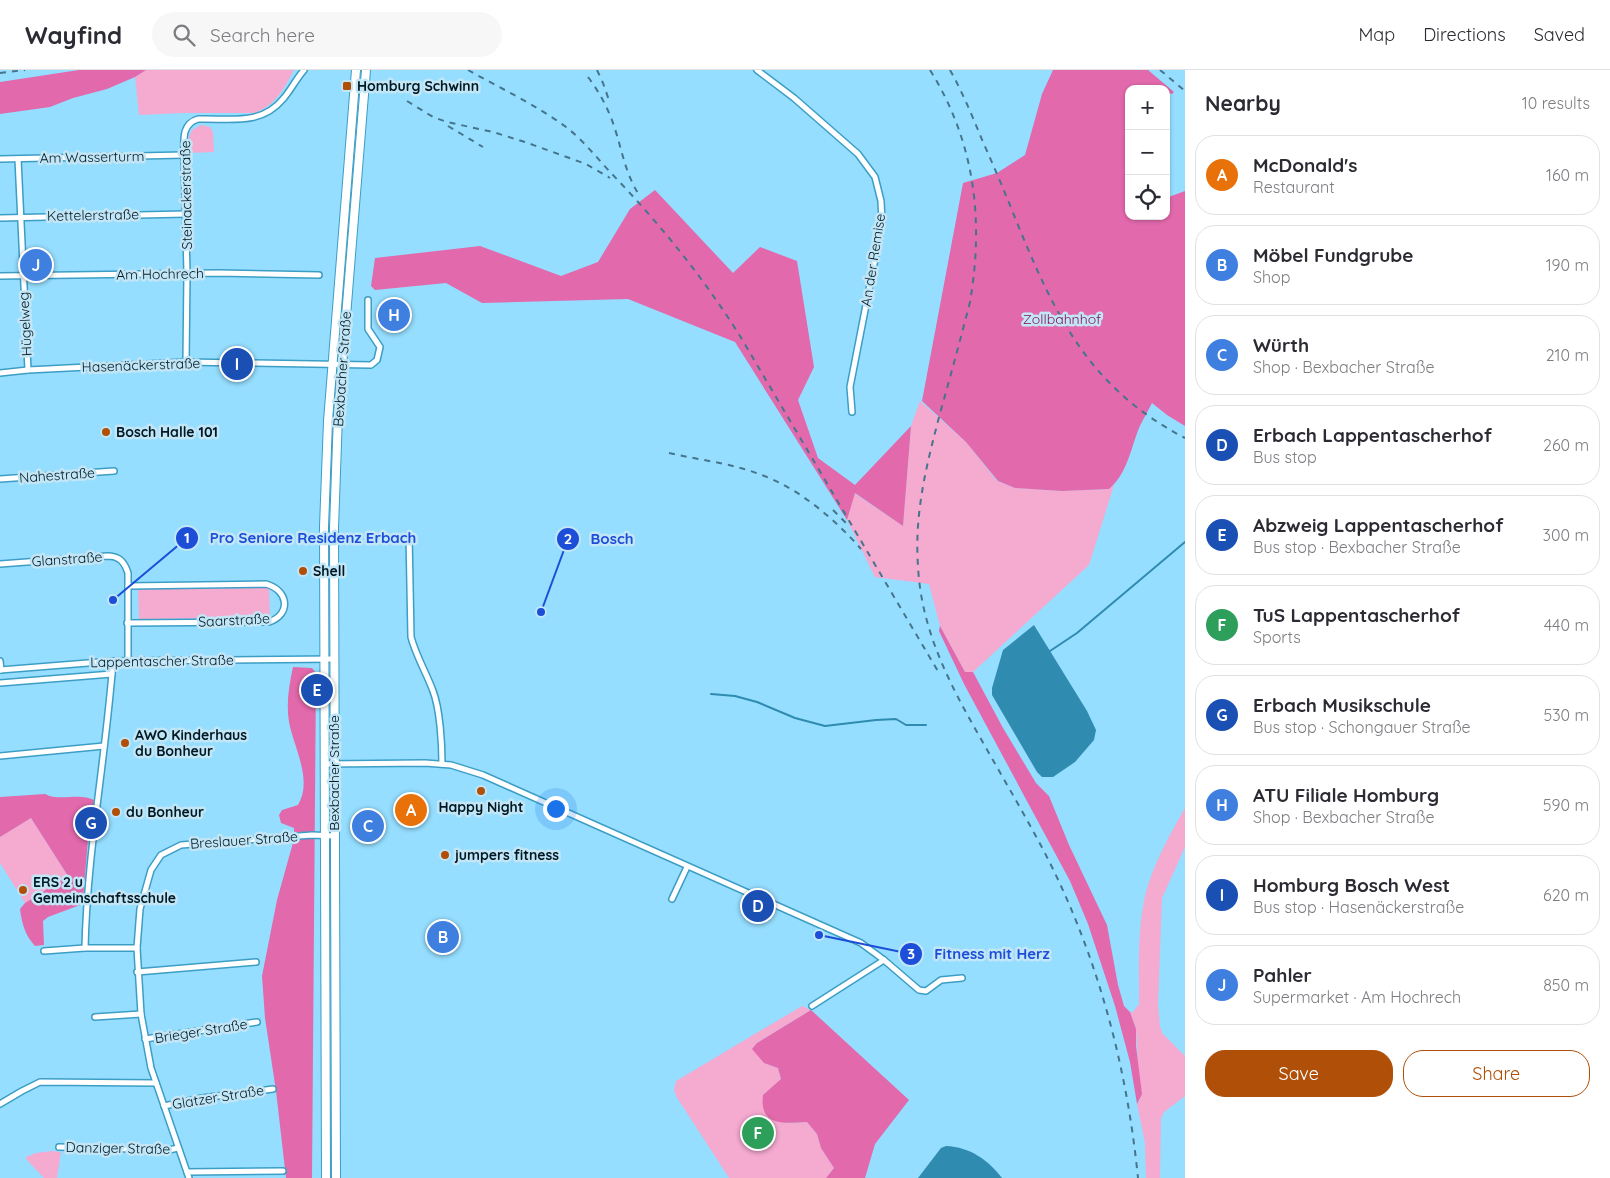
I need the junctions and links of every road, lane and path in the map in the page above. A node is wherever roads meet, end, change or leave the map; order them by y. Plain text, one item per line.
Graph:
1 (304, 70) edge
2 (356, 70) edge
3 (366, 70) edge
4 (757, 70) edge
5 (184, 155) junction
6 (0, 159) edge
7 (18, 159) junction
8 (186, 214) junction
9 (21, 217) junction
10 (0, 218) edge
11 (187, 273) junction
12 (319, 275) dead end
13 (0, 276) edge
14 (23, 276) junction
15 (368, 300) dead end
16 (186, 362) junction
17 (332, 365) junction
18 (341, 365) junction
19 (28, 370) junction
20 (0, 373) edge
21 (852, 412) dead end
22 (114, 471) dead end
23 (0, 479) edge
24 (409, 535) dead end
25 (0, 564) edge
26 (128, 586) junction
27 (127, 623) junction
28 (324, 659) junction
29 (334, 659) junction
30 (0, 661) edge
31 (113, 661) junction
32 (128, 661) junction
33 (1, 670) edge
34 (112, 674) junction
35 (0, 683) edge
36 (104, 746) junction
37 (0, 756) edge
38 (324, 764) junction
39 (334, 764) junction
40 (442, 764) junction
41 (326, 836) junction
42 (334, 836) junction
43 (687, 867) junction
44 (672, 899) dead end
45 (86, 948) junction
46 (137, 948) junction
47 (44, 951) dead end
48 (884, 960) junction
49 (256, 962) dead end
50 (137, 972) junction
51 (962, 978) dead end
52 (812, 1006) dead end
53 (141, 1014) junction
54 (95, 1017) dead end
55 (257, 1022) dead end
56 (145, 1039) junction
57 (156, 1083) junction
58 (273, 1089) dead end
59 (0, 1104) edge
60 (164, 1106) junction
61 (59, 1147) dead end
62 (178, 1148) junction
63 (283, 1171) dead end
64 (187, 1172) junction
65 (189, 1178) edge
66 (326, 1178) edge
67 (336, 1178) edge

1 - 5 street, Steinackerstraße
2 - 17 main road, Bexbacher Straße
3 - 18 main road, Bexbacher Straße
4 - 21 street, An der Remise
5 - 7 street, Am Wasserturm
5 - 8 street, Steinackerstraße
6 - 7 street, Am Wasserturm
7 - 9 street, Hügelweg
8 - 9 street, Kettelerstraße
8 - 11 street, Steinackerstraße
9 - 10 street, Kettelerstraße
9 - 14 street, Hügelweg
11 - 12 street, Am Hochrech
11 - 14 street, Am Hochrech
11 - 16 street, Steinackerstraße
13 - 14 street, Am Hochrech
14 - 19 street, Hügelweg
15 - 18 street, Hasenäckerstraße
16 - 17 street, Hasenäckerstraße
16 - 19 street, Hasenäckerstraße
17 - 18 street, Hasenäckerstraße
17 - 28 main road, Bexbacher Straße
18 - 29 main road, Bexbacher Straße
19 - 20 street, Hasenäckerstraße
22 - 23 street, Nahestraße
24 - 40 street
25 - 26 street, Glanstraße
26 - 27 street, Glanstraße
26 - 27 street, Saarstraße
27 - 32 street, Glanstraße
28 - 29 street, Lappentascher Straße
28 - 32 street, Lappentascher Straße
28 - 38 main road, Bexbacher Straße
29 - 39 main road, Bexbacher Straße
30 - 33 street
31 - 32 street, Lappentascher Straße
31 - 33 street, Lappentascher Straße
31 - 34 street
34 - 35 street, Lappentascher Straße
34 - 36 street
36 - 37 street
36 - 45 street
38 - 39 street
38 - 41 main road, Bexbacher Straße
39 - 40 street
39 - 42 main road, Bexbacher Straße
40 - 43 street
41 - 42 street, Breslauer Straße
41 - 46 street, Breslauer Straße
41 - 66 main road, Bexbacher Straße
42 - 67 main road, Bexbacher Straße
43 - 44 street
43 - 48 street
45 - 46 street
45 - 47 street
46 - 50 street, Breslauer Straße
48 - 51 street
48 - 52 street
49 - 50 street
50 - 53 street, Breslauer Straße
53 - 54 street
53 - 56 street, Breslauer Straße
55 - 56 street, Brieger Straße
56 - 57 street, Breslauer Straße
57 - 59 street
57 - 60 street, Breslauer Straße
58 - 60 street, Glatzer Straße
60 - 62 street, Breslauer Straße
61 - 62 street, Danziger Straße
62 - 64 street, Breslauer Straße
63 - 64 street
64 - 65 street, Breslauer Straße

